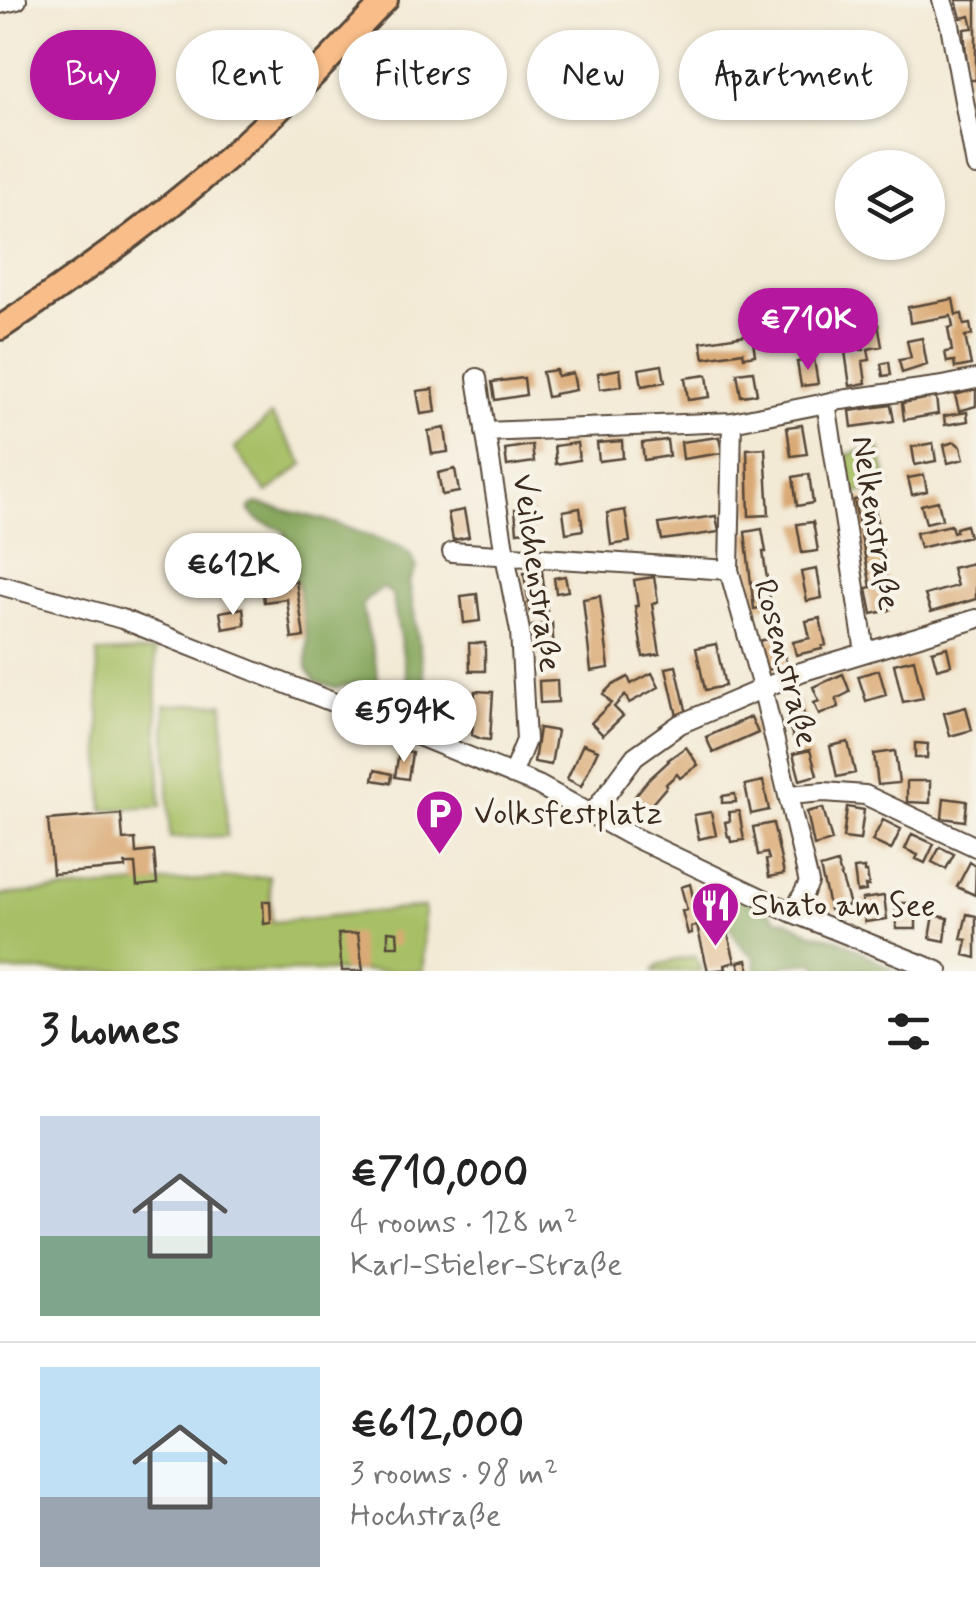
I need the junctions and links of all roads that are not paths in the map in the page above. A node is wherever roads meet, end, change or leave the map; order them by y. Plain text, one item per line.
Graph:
1 (17, 0) edge
2 (386, 0) edge
3 (942, 0) edge
4 (0, 4) edge
5 (969, 91) edge
6 (976, 166) edge
7 (0, 328) edge
8 (477, 378) dead end
9 (976, 379) edge
10 (826, 403) junction
11 (732, 422) junction
12 (486, 432) junction
13 (452, 552) dead end
14 (505, 554) junction
15 (729, 570) junction
16 (0, 585) edge
17 (976, 619) edge
18 (866, 652) junction
19 (762, 688) junction
20 (512, 775) junction
21 (789, 795) junction
22 (592, 814) junction
23 (976, 847) edge
24 (793, 913) junction
25 (938, 971) edge

1 - 4 street
2 - 7 main road
3 - 5 street
5 - 6 street
8 - 12 street, Veilchenstraße
9 - 10 street
10 - 11 street
10 - 18 street, Nelkenstraße
11 - 12 street
11 - 15 street, Rosenstraße
12 - 14 street, Veilchenstraße
13 - 14 street
14 - 15 street
14 - 20 street, Veilchenstraße
15 - 19 street, Rosenstraße
16 - 20 street
17 - 18 street
18 - 19 street
19 - 21 street, Rosenstraße
19 - 22 street
20 - 22 street
21 - 23 street
21 - 24 street, Rosenstraße
22 - 24 street
24 - 25 street

